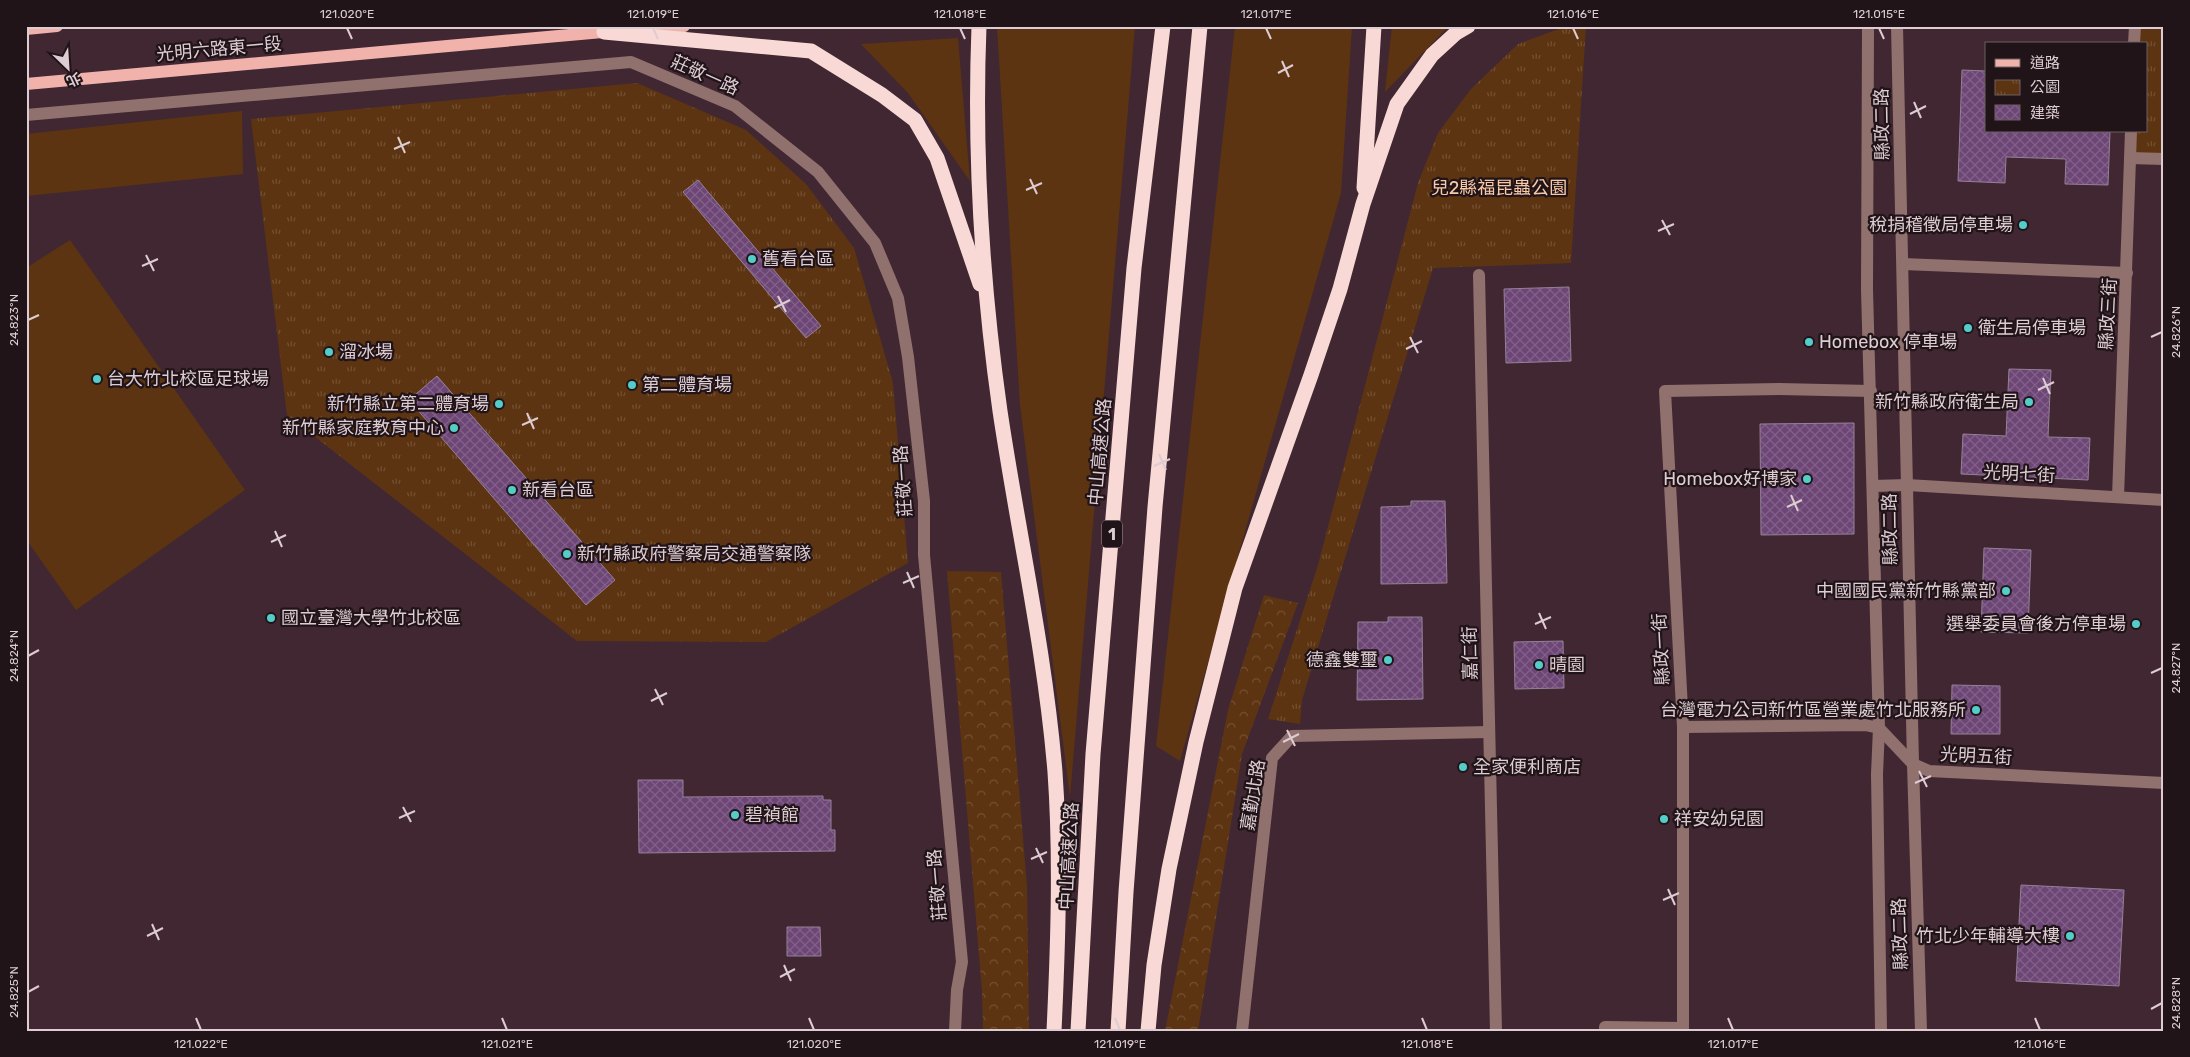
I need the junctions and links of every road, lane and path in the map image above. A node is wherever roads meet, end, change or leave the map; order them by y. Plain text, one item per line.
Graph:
1 (57, 26) edge
2 (684, 26) edge
3 (979, 26) edge
4 (1374, 26) edge
5 (1468, 26) edge
6 (1868, 26) edge
7 (1898, 26) edge
8 (2135, 26) edge
9 (26, 29) edge
10 (604, 32) junction
11 (1162, 33) edge
12 (1200, 33) edge
13 (2134, 42) edge
14 (26, 84) edge
15 (26, 115) edge
16 (2131, 132) edge
17 (2130, 158) junction
18 (2164, 159) edge
19 (1363, 204) junction
20 (1903, 264) junction
21 (2127, 273) junction
22 (1479, 275) dead end
23 (987, 306) junction
24 (1871, 391) junction
25 (1907, 485) junction
26 (1873, 486) junction
27 (2118, 497) junction
28 (2164, 500) edge
29 (1683, 727) junction
30 (1879, 728) junction
31 (1489, 732) junction
32 (1912, 764) junction
33 (2164, 784) edge
34 (955, 1031) edge
35 (1054, 1031) edge
36 (1078, 1031) edge
37 (1118, 1031) edge
38 (1148, 1031) edge
39 (1242, 1031) edge
40 (1496, 1031) edge
41 (1605, 1031) edge
42 (1881, 1031) edge
43 (1921, 1031) edge

1 - 9 main road
2 - 10 main road, 光明六路東一段
3 - 23 highway
4 - 19 highway
5 - 19 highway
6 - 24 street, 縣政二路
7 - 20 street, 縣政二路
8 - 13 street
10 - 14 main road, 光明六路東一段
10 - 23 highway
11 - 36 highway, 中山高速公路 / 1
12 - 37 highway
15 - 34 street, 莊敬一路
16 - 17 street, 縣政三街
17 - 18 street
17 - 21 street, 縣政三街
19 - 38 highway
20 - 21 street
20 - 25 street, 縣政二路
21 - 27 street, 縣政三街
22 - 31 street, 嘉仁街
23 - 35 highway
24 - 26 street, 縣政二路
24 - 29 street, 縣政一街
25 - 26 street, 光明七街
25 - 27 street, 光明七街
25 - 32 street, 縣政二路
26 - 30 street, 縣政二路
27 - 28 street, 光明七街
29 - 30 street
29 - 41 street, 縣政一街
30 - 32 street
30 - 42 street, 縣政二路
31 - 39 street, 嘉勤北路
31 - 40 street, 嘉仁街
32 - 33 street, 光明五街
32 - 43 street, 縣政二路

